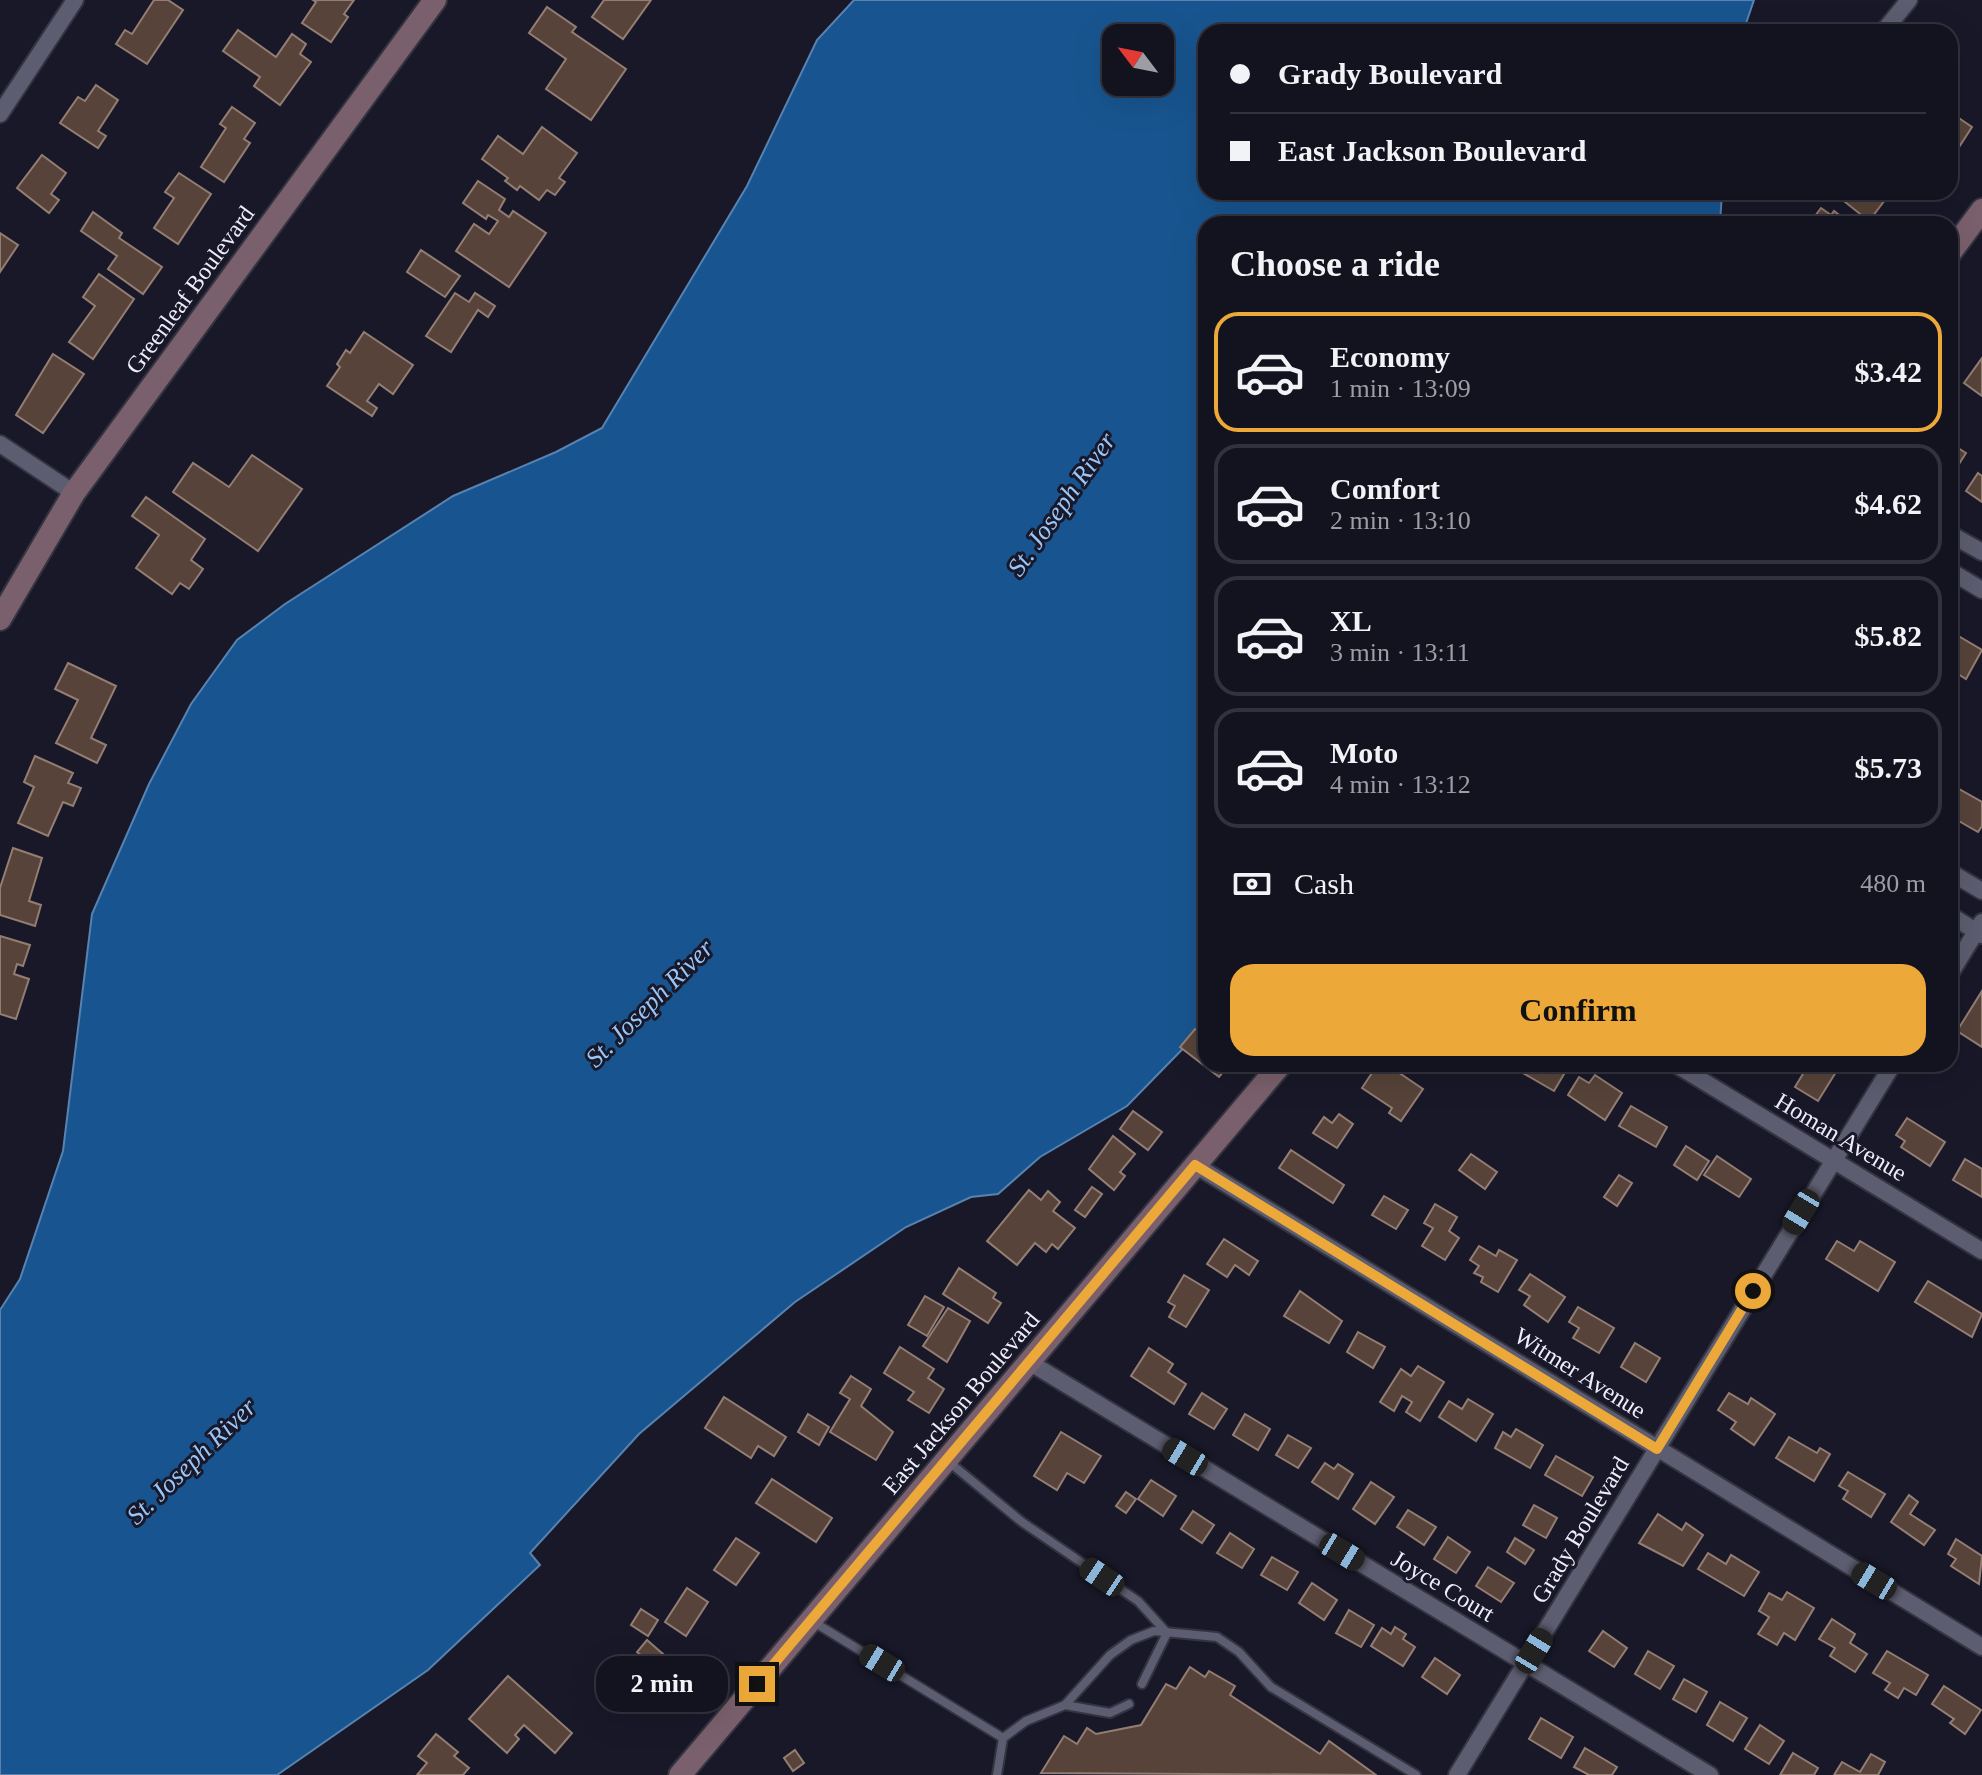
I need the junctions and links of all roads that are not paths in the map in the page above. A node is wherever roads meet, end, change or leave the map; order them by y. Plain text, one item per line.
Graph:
1 (75, 0) edge
2 (435, 0) edge
3 (1909, 0) edge
4 (1890, 24) edge
5 (0, 114) edge
6 (1981, 213) edge
7 (1958, 243) edge
8 (0, 444) edge
9 (74, 493) junction
10 (1958, 538) edge
11 (1982, 552) edge
12 (1958, 576) edge
13 (1982, 590) edge
14 (0, 619) edge
15 (1958, 877) edge
16 (1982, 891) edge
17 (1958, 919) edge
18 (1980, 929) edge
19 (1958, 962) edge
20 (1274, 1072) edge
21 (1688, 1072) edge
22 (1888, 1072) edge
23 (1833, 1159) junction
24 (1195, 1165) junction
25 (1982, 1251) edge
26 (1029, 1362) junction
27 (1657, 1449) junction
28 (947, 1459) junction
29 (811, 1621) junction
30 (1167, 1633) junction
31 (1982, 1647) edge
32 (1526, 1664) junction
33 (1142, 1684) dead end
34 (1129, 1704) dead end
35 (1065, 1705) junction
36 (1003, 1738) junction
37 (680, 1775) edge
38 (997, 1775) edge
39 (1416, 1775) edge
40 (1457, 1775) edge
41 (1710, 1775) edge

1 - 5 street
2 - 9 main road, Greenleaf Boulevard
3 - 4 street
6 - 7 main road
8 - 9 street
9 - 14 main road, Greenleaf Boulevard
10 - 11 street
12 - 13 street
15 - 16 street
17 - 18 street
18 - 19 street
20 - 24 main road, East Jackson Boulevard
21 - 23 street, Homan Avenue
22 - 23 street, Grady Boulevard
23 - 25 street, Homan Avenue
23 - 27 street, Grady Boulevard
24 - 26 main road, East Jackson Boulevard
24 - 27 street, Witmer Avenue
26 - 28 main road, East Jackson Boulevard
26 - 32 street, Joyce Court
27 - 31 street, Witmer Avenue
27 - 32 street, Grady Boulevard
28 - 29 main road, East Jackson Boulevard
28 - 30 lane
29 - 36 lane
29 - 37 main road, East Jackson Boulevard
30 - 33 lane
30 - 35 lane
30 - 39 lane
32 - 40 street, Grady Boulevard
32 - 41 street, Joyce Court
34 - 35 lane
35 - 36 lane
36 - 38 lane

